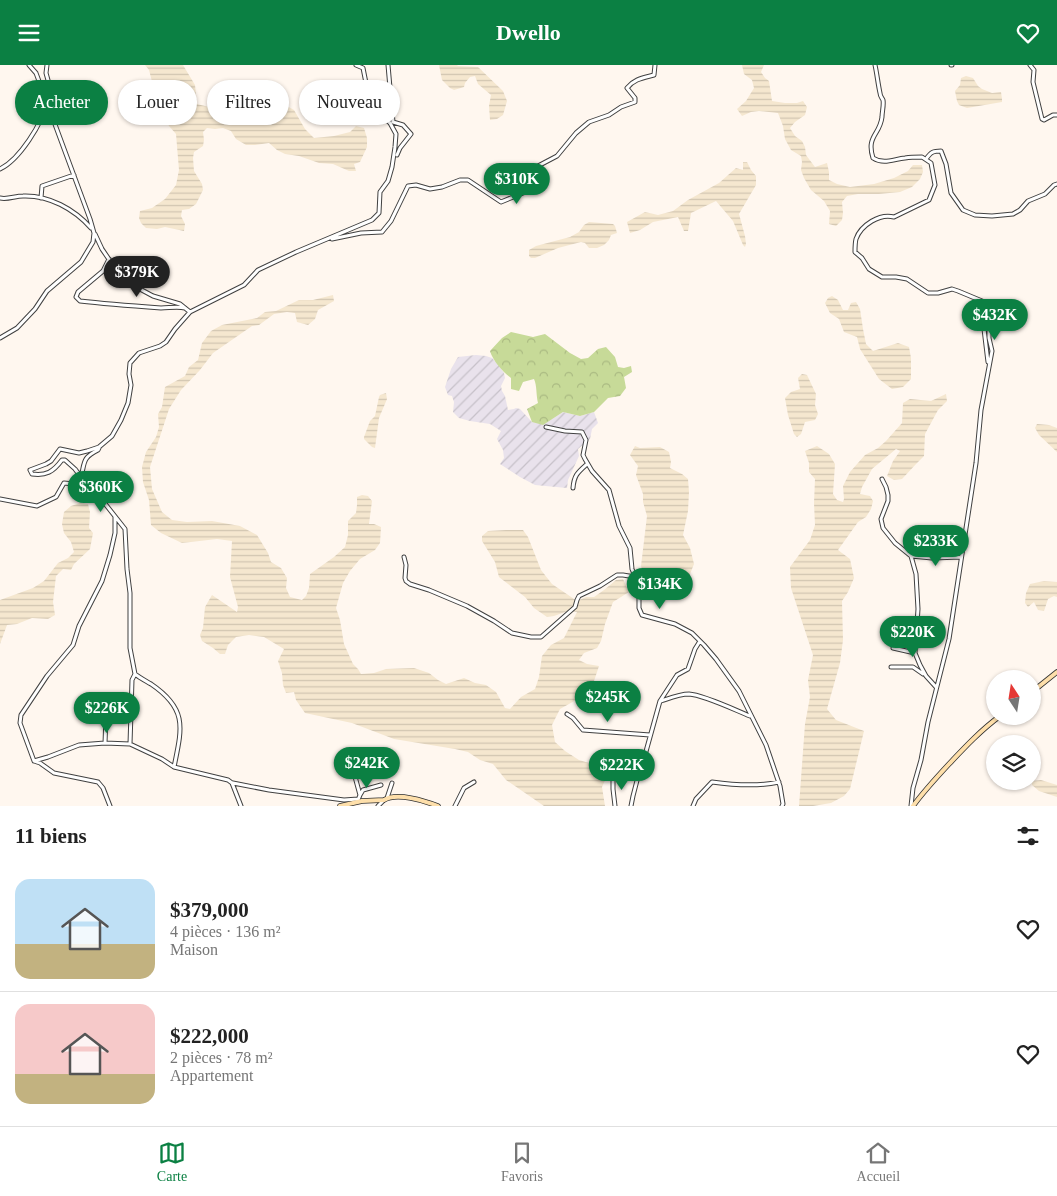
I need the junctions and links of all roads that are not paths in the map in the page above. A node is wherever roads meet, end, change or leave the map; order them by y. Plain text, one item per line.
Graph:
1 (29, 65) edge
2 (47, 65) edge
3 (356, 65) edge
4 (388, 65) edge
5 (655, 65) edge
6 (875, 65) edge
7 (1030, 65) edge
8 (39, 80) edge
9 (48, 80) edge
10 (365, 80) edge
11 (389, 80) edge
12 (1057, 115) edge
13 (400, 124) edge
14 (38, 125) edge
15 (55, 125) edge
16 (393, 125) edge
17 (397, 155) dead end
18 (926, 159) junction
19 (0, 169) edge
20 (74, 175) junction
21 (1057, 184) edge
22 (0, 198) edge
23 (41, 198) junction
24 (94, 233) junction
25 (327, 240) junction
26 (109, 259) junction
27 (982, 301) junction
28 (188, 310) junction
29 (0, 338) edge
30 (988, 369) junction
31 (546, 427) dead end
32 (99, 447) junction
33 (587, 464) junction
34 (81, 477) junction
35 (882, 479) dead end
36 (573, 488) dead end
37 (0, 499) edge
38 (103, 501) junction
39 (115, 516) junction
40 (912, 556) junction
41 (404, 557) dead end
42 (961, 557) junction
43 (635, 577) junction
44 (700, 641) junction
45 (893, 648) dead end
46 (915, 653) junction
47 (891, 667) dead end
48 (1057, 672) edge
49 (134, 674) junction
50 (926, 676) junction
51 (1041, 685) edge
52 (936, 687) junction
53 (660, 701) junction
54 (105, 709) dead end
55 (567, 713) dead end
56 (751, 716) junction
57 (988, 725) edge
58 (650, 735) junction
59 (106, 743) junction
60 (130, 744) junction
61 (34, 761) junction
62 (174, 767) junction
63 (354, 773) dead end
64 (613, 777) dead end
65 (779, 781) junction
66 (474, 782) dead end
67 (232, 783) junction
68 (392, 783) dead end
69 (381, 785) dead end
70 (358, 799) junction
71 (386, 799) junction
72 (110, 806) edge
73 (241, 806) edge
74 (340, 806) edge
75 (378, 806) edge
76 (438, 806) edge
77 (455, 806) edge
78 (615, 806) edge
79 (631, 806) edge
80 (693, 806) edge
81 (782, 806) edge
82 (912, 806) edge

1 - 8 street
2 - 9 street
3 - 10 street
4 - 11 street
5 - 25 street
6 - 18 street
7 - 12 street
13 - 17 street
14 - 19 street
15 - 20 street
16 - 25 street
18 - 21 street
18 - 27 street
20 - 23 street
20 - 24 street
22 - 23 street
23 - 24 street
24 - 26 street
24 - 29 street
25 - 28 street
26 - 28 street
26 - 28 street
27 - 30 street
27 - 30 street
28 - 32 street
30 - 42 street
31 - 33 street
32 - 34 street
32 - 34 street
33 - 36 street
33 - 43 street
34 - 38 street
35 - 40 street
37 - 38 street
38 - 39 street
39 - 49 street
39 - 61 street
40 - 42 street
40 - 46 street
41 - 43 street
42 - 52 street
43 - 44 street
44 - 53 street
44 - 56 street
45 - 46 street
46 - 50 street
47 - 50 street
48 - 51 street
49 - 60 street
49 - 62 street
50 - 52 street
52 - 82 street
53 - 56 street
53 - 58 street
54 - 59 street
55 - 58 street
56 - 65 street
57 - 82 street
58 - 79 street
59 - 60 street
59 - 61 street
60 - 62 street
61 - 72 street
62 - 67 street
63 - 70 street
64 - 78 street
65 - 80 street
65 - 81 street
66 - 77 street
67 - 70 street
67 - 73 street
68 - 71 street
69 - 70 street
70 - 71 street
70 - 74 street
71 - 75 street
71 - 76 street

